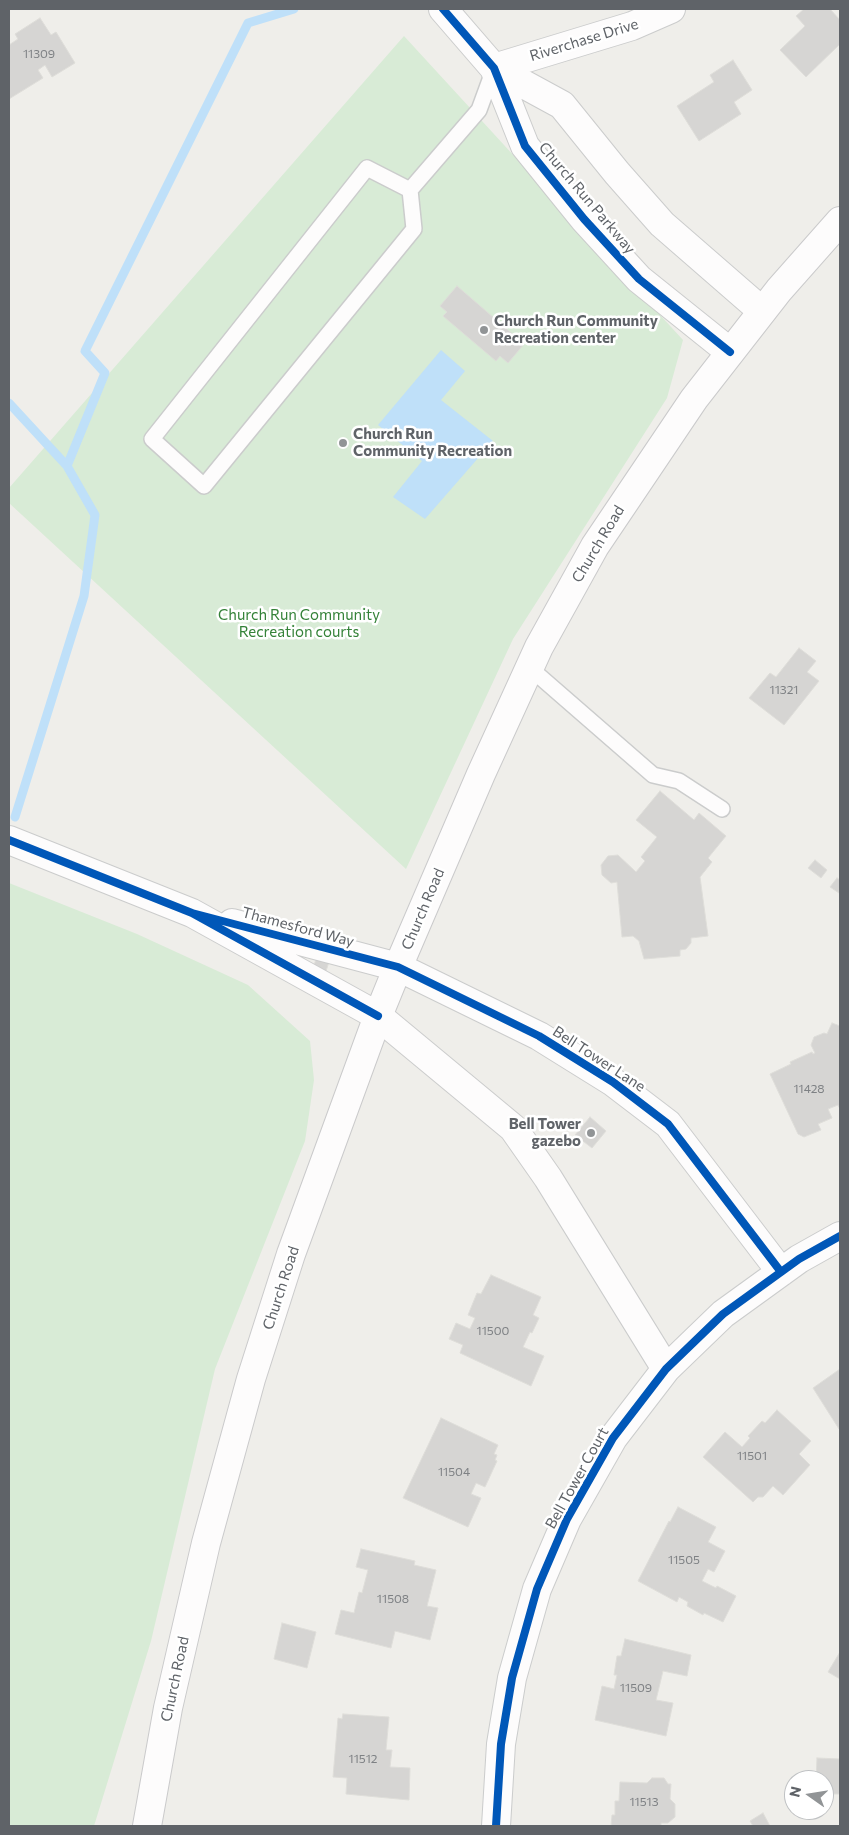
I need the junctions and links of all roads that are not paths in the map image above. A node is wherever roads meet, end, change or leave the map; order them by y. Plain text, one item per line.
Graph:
1 (443, 9) edge
2 (671, 9) edge
3 (494, 68) junction
4 (410, 190) junction
5 (840, 221) edge
6 (762, 311) junction
7 (730, 352) junction
8 (530, 668) junction
9 (722, 809) dead end
10 (9, 840) edge
11 (192, 913) junction
12 (398, 967) junction
13 (378, 1016) junction
14 (840, 1236) edge
15 (781, 1272) junction
16 (666, 1369) junction
17 (147, 1826) edge
18 (496, 1826) edge

1 - 3 street, Church Run Parkway
2 - 3 street, Riverchase Drive
3 - 4 lane
3 - 6 street, Church Run Parkway
3 - 7 street, Church Run Parkway
4 - 4 lane
5 - 6 street, Church Road
6 - 7 street, Church Road
7 - 8 street, Church Road
8 - 9 lane
8 - 12 street, Church Road
10 - 11 street, Thamesford Way
11 - 12 street, Thamesford Way
11 - 13 street, Thamesford Way
12 - 13 street, Church Road
12 - 15 street, Bell Tower Lane
13 - 16 street
13 - 17 street, Church Road
14 - 15 street, Bell Tower Court
15 - 16 street, Bell Tower Court
16 - 18 street, Bell Tower Court

